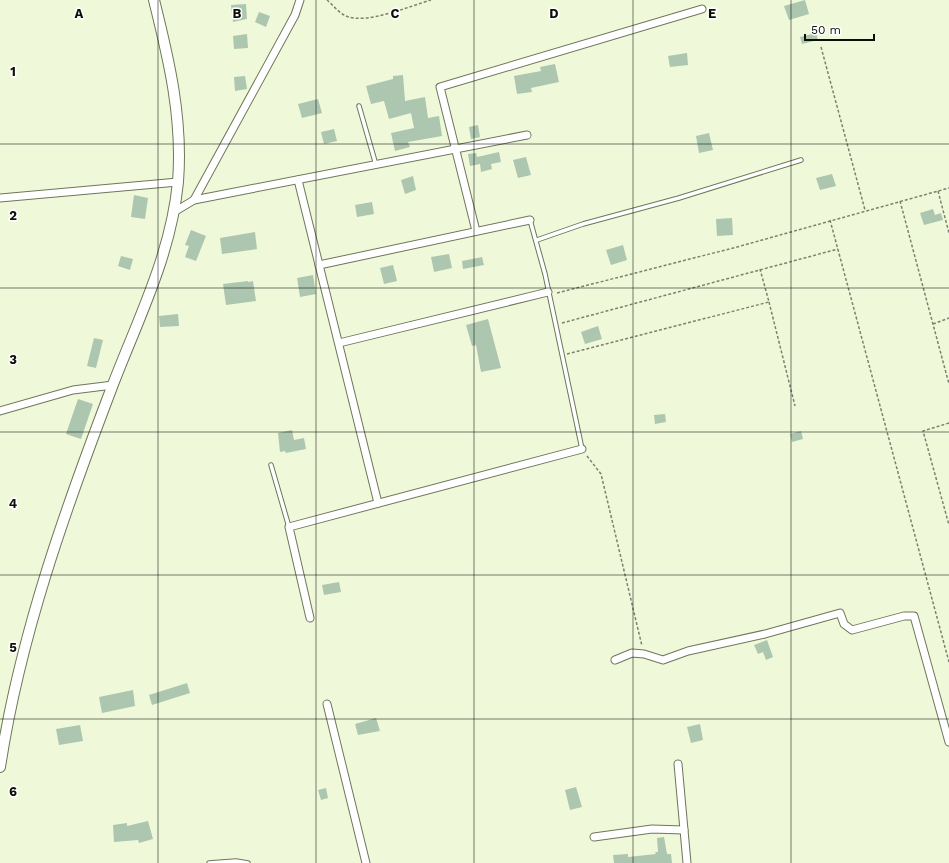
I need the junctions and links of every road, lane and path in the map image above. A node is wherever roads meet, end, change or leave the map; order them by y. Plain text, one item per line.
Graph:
1 (154, 0) edge
2 (300, 0) edge
3 (327, 0) edge
4 (431, 0) edge
5 (702, 9) dead end
6 (821, 47) dead end
7 (359, 106) dead end
8 (527, 135) dead end
9 (455, 150) junction
10 (801, 160) dead end
11 (376, 165) junction
12 (298, 180) junction
13 (178, 182) junction
14 (949, 188) edge
15 (938, 191) junction
16 (0, 198) edge
17 (194, 200) junction
18 (900, 201) junction
19 (865, 210) junction
20 (174, 212) junction
21 (530, 220) joint
22 (830, 220) junction
23 (476, 231) junction
24 (949, 233) edge
25 (536, 240) junction
26 (838, 249) junction
27 (319, 265) junction
28 (760, 269) junction
29 (549, 293) junction
30 (769, 302) junction
31 (949, 318) edge
32 (555, 324) junction
33 (933, 324) junction
34 (339, 343) junction
35 (562, 355) junction
36 (949, 384) edge
37 (113, 386) junction
38 (795, 406) dead end
39 (0, 411) edge
40 (949, 423) edge
41 (582, 449) junction
42 (271, 465) dead end
43 (378, 503) junction
44 (949, 525) edge
45 (290, 527) junction
46 (310, 618) dead end
47 (644, 654) junction
48 (615, 660) dead end
49 (949, 662) edge
50 (328, 704) dead end
51 (949, 742) edge
52 (678, 764) dead end
53 (0, 767) edge
54 (684, 830) junction
55 (594, 837) dead end
56 (209, 863) edge
57 (248, 863) edge
58 (366, 863) edge
59 (687, 863) edge

1 - 13 main road
2 - 17 street
3 - 4 path
5 - 9 street
6 - 19 path
7 - 11 lane
8 - 9 street
9 - 11 street
9 - 23 street
10 - 25 lane
11 - 12 street
12 - 17 street
12 - 27 street
13 - 16 street
13 - 20 main road
14 - 15 path
15 - 18 path
15 - 24 path
17 - 20 street
18 - 19 path
18 - 33 path
19 - 22 path
20 - 37 main road
21 - 23 street
21 - 25 lane
22 - 26 path
22 - 29 path
23 - 27 street
25 - 29 lane
26 - 28 path
26 - 49 path
27 - 34 street
28 - 30 path
28 - 32 path
29 - 32 lane
29 - 34 street
30 - 35 path
30 - 38 path
31 - 33 path
32 - 35 lane
33 - 36 path
34 - 43 street
35 - 41 lane
37 - 39 street
37 - 53 main road
40 - 44 path
41 - 43 street
41 - 47 path
42 - 45 lane
43 - 45 street
45 - 46 street
47 - 48 street
47 - 51 street
50 - 58 street
52 - 54 street
54 - 55 street
54 - 59 street
56 - 57 lane

